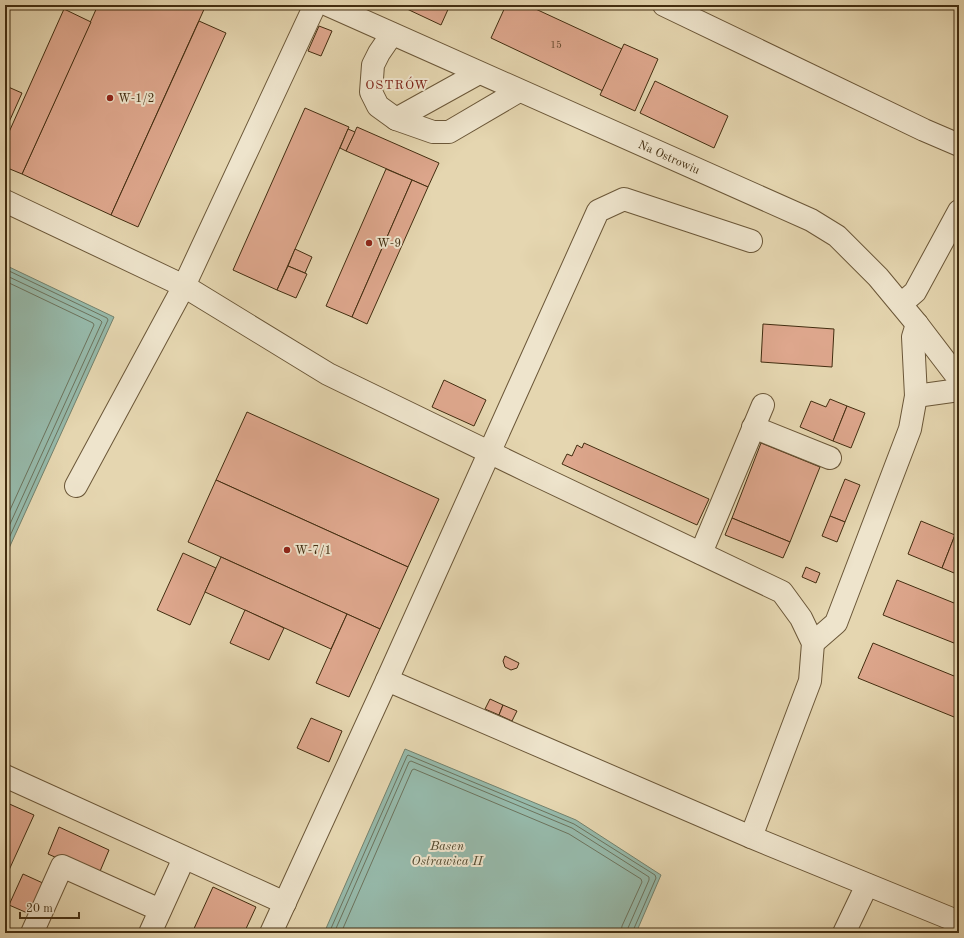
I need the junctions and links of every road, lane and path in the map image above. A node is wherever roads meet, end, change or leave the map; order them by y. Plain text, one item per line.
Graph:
1 (664, 5) edge
2 (326, 6) edge
3 (392, 34) junction
4 (479, 73) junction
5 (520, 91) junction
6 (396, 119) junction
7 (959, 145) edge
8 (5, 201) edge
9 (959, 211) edge
10 (751, 241) dead end
11 (184, 286) junction
12 (901, 304) junction
13 (918, 324) junction
14 (959, 378) edge
15 (959, 390) edge
16 (916, 396) junction
17 (763, 405) dead end
18 (754, 427) junction
19 (489, 452) junction
20 (830, 458) dead end
21 (76, 486) dead end
22 (701, 553) junction
23 (813, 644) junction
24 (387, 680) junction
25 (5, 776) edge
26 (750, 837) junction
27 (184, 858) junction
28 (867, 885) junction
29 (285, 903) junction
30 (160, 910) junction
31 (959, 922) edge
32 (32, 933) edge
33 (150, 933) edge
34 (271, 933) edge
35 (844, 933) edge

1 - 7 street
2 - 3 street, Na Ostrowiu
2 - 11 street
3 - 4 street, Na Ostrowiu
3 - 6 street
4 - 5 street, Na Ostrowiu
4 - 6 street
5 - 6 street
5 - 12 street, Na Ostrowiu
8 - 11 street
9 - 12 street
10 - 19 street
11 - 19 street
11 - 21 street
12 - 13 street, Na Ostrowiu
13 - 14 street, Na Ostrowiu
13 - 16 street
15 - 16 street
16 - 23 street
17 - 18 street
18 - 20 street
18 - 22 street
19 - 22 street
19 - 24 street
22 - 23 street
23 - 26 street
24 - 26 street
24 - 29 street
25 - 27 street
26 - 28 street
27 - 29 street
27 - 30 street
28 - 31 street
28 - 35 street
29 - 34 street
30 - 32 street
30 - 33 street

